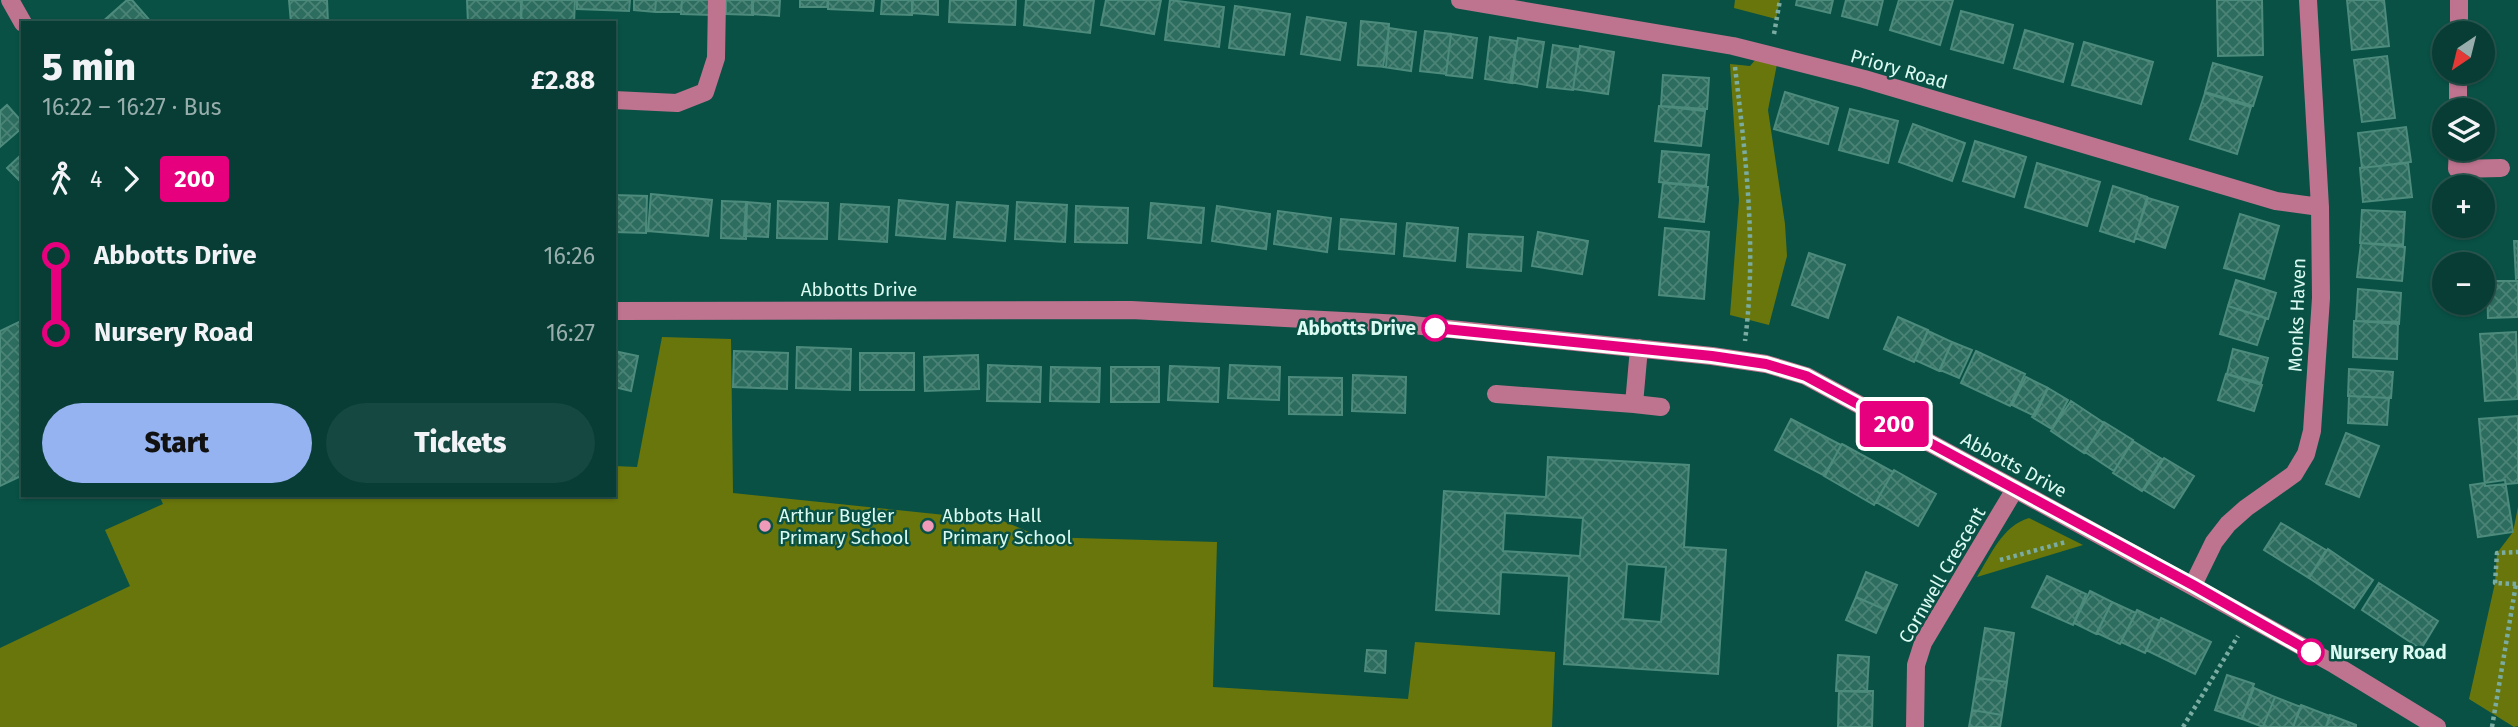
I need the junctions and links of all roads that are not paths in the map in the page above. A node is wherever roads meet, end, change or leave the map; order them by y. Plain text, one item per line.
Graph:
1 (10, 0) edge
2 (717, 0) edge
3 (1460, 0) edge
4 (2308, 0) edge
5 (2459, 0) edge
6 (22, 21) edge
7 (2459, 21) edge
8 (616, 100) edge
9 (2458, 161) edge
10 (2501, 168) dead end
11 (2320, 207) junction
12 (616, 311) edge
13 (1639, 348) junction
14 (1496, 394) dead end
15 (1634, 404) junction
16 (1661, 407) dead end
17 (2015, 489) junction
18 (2193, 585) junction
19 (1915, 727) edge
20 (2437, 727) edge

1 - 6 street
2 - 8 street
3 - 11 street, Priory Road
4 - 11 street, Monks Haven
5 - 7 street
9 - 10 street
11 - 18 street, Monks Haven
12 - 13 street, Abbotts Drive
13 - 15 street
13 - 17 street, Abbotts Drive
14 - 15 street
15 - 16 street
17 - 18 street, Abbotts Drive
17 - 19 street, Cornwell Crescent
18 - 20 street, Abbotts Drive

